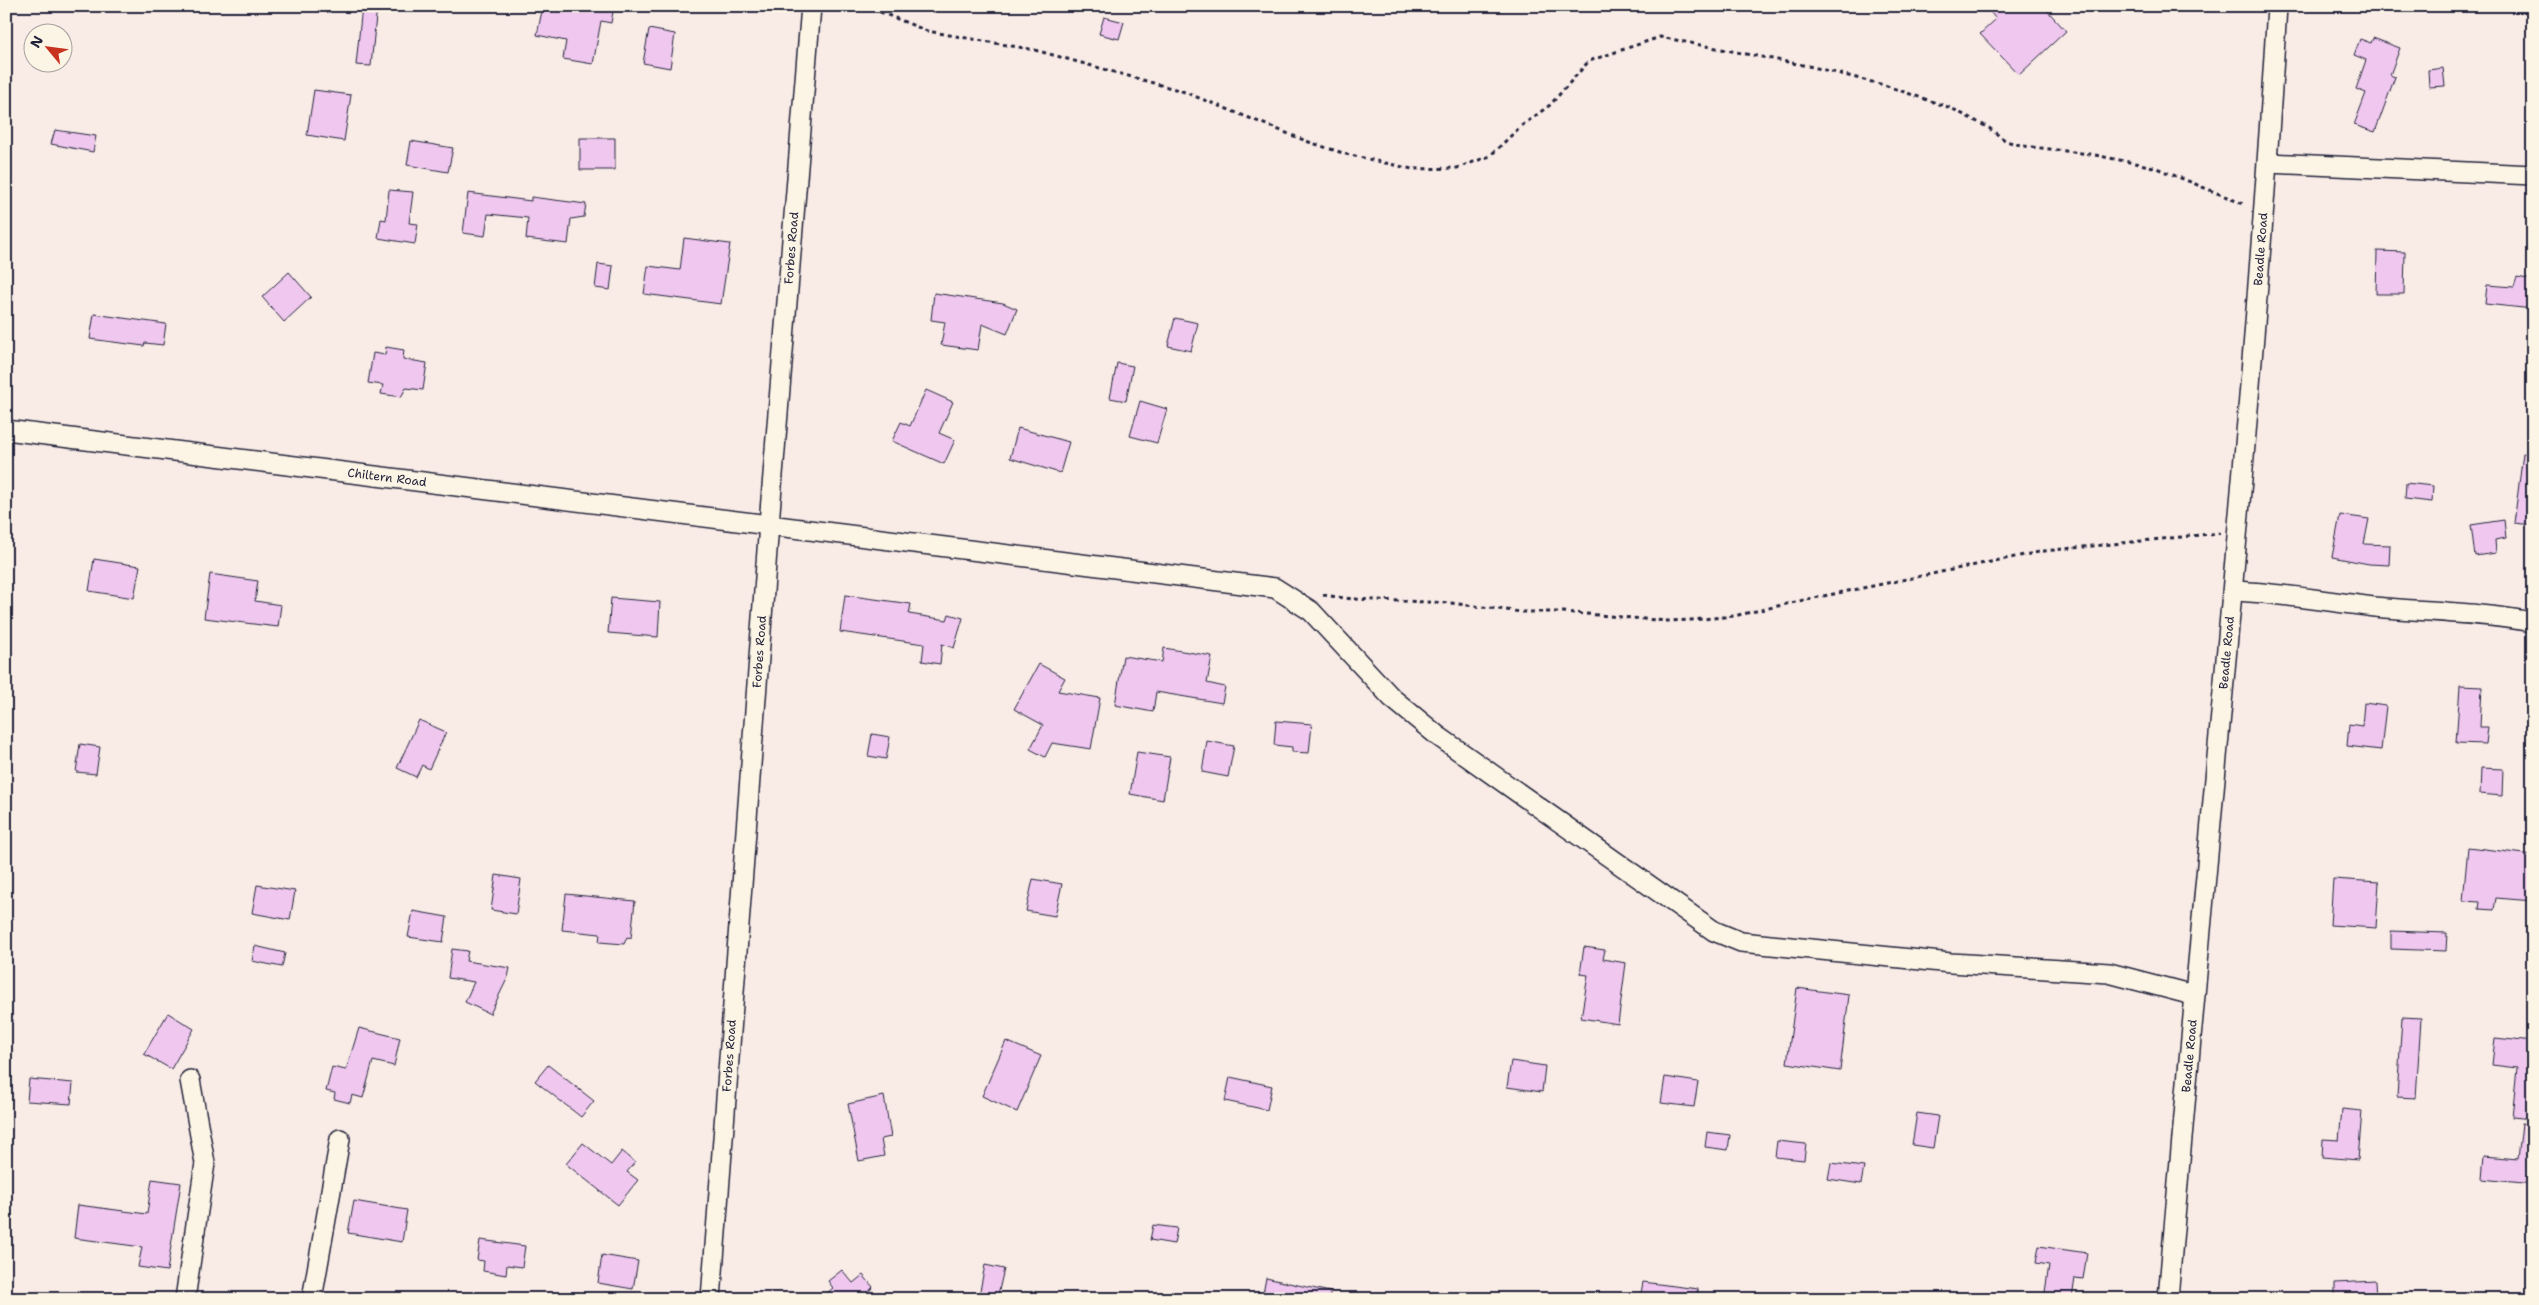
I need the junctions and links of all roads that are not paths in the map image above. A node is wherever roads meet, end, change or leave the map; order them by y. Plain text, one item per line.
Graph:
1 (811, 6) edge
2 (2277, 6) edge
3 (2268, 163) junction
4 (2533, 175) edge
5 (6, 430) edge
6 (769, 524) junction
7 (2234, 591) junction
8 (2533, 622) edge
9 (2193, 995) junction
10 (190, 1080) dead end
11 (340, 1139) dead end
12 (185, 1299) edge
13 (312, 1299) edge
14 (711, 1299) edge
15 (2168, 1299) edge

1 - 6 street, Forbes Road
2 - 3 street, Beadle Road
3 - 4 street
3 - 7 street, Beadle Road
5 - 6 street, Chiltern Road
6 - 9 street, Chiltern Road
6 - 14 street, Forbes Road
7 - 8 street
7 - 9 street, Beadle Road
9 - 15 street, Beadle Road
10 - 12 street
11 - 13 street

